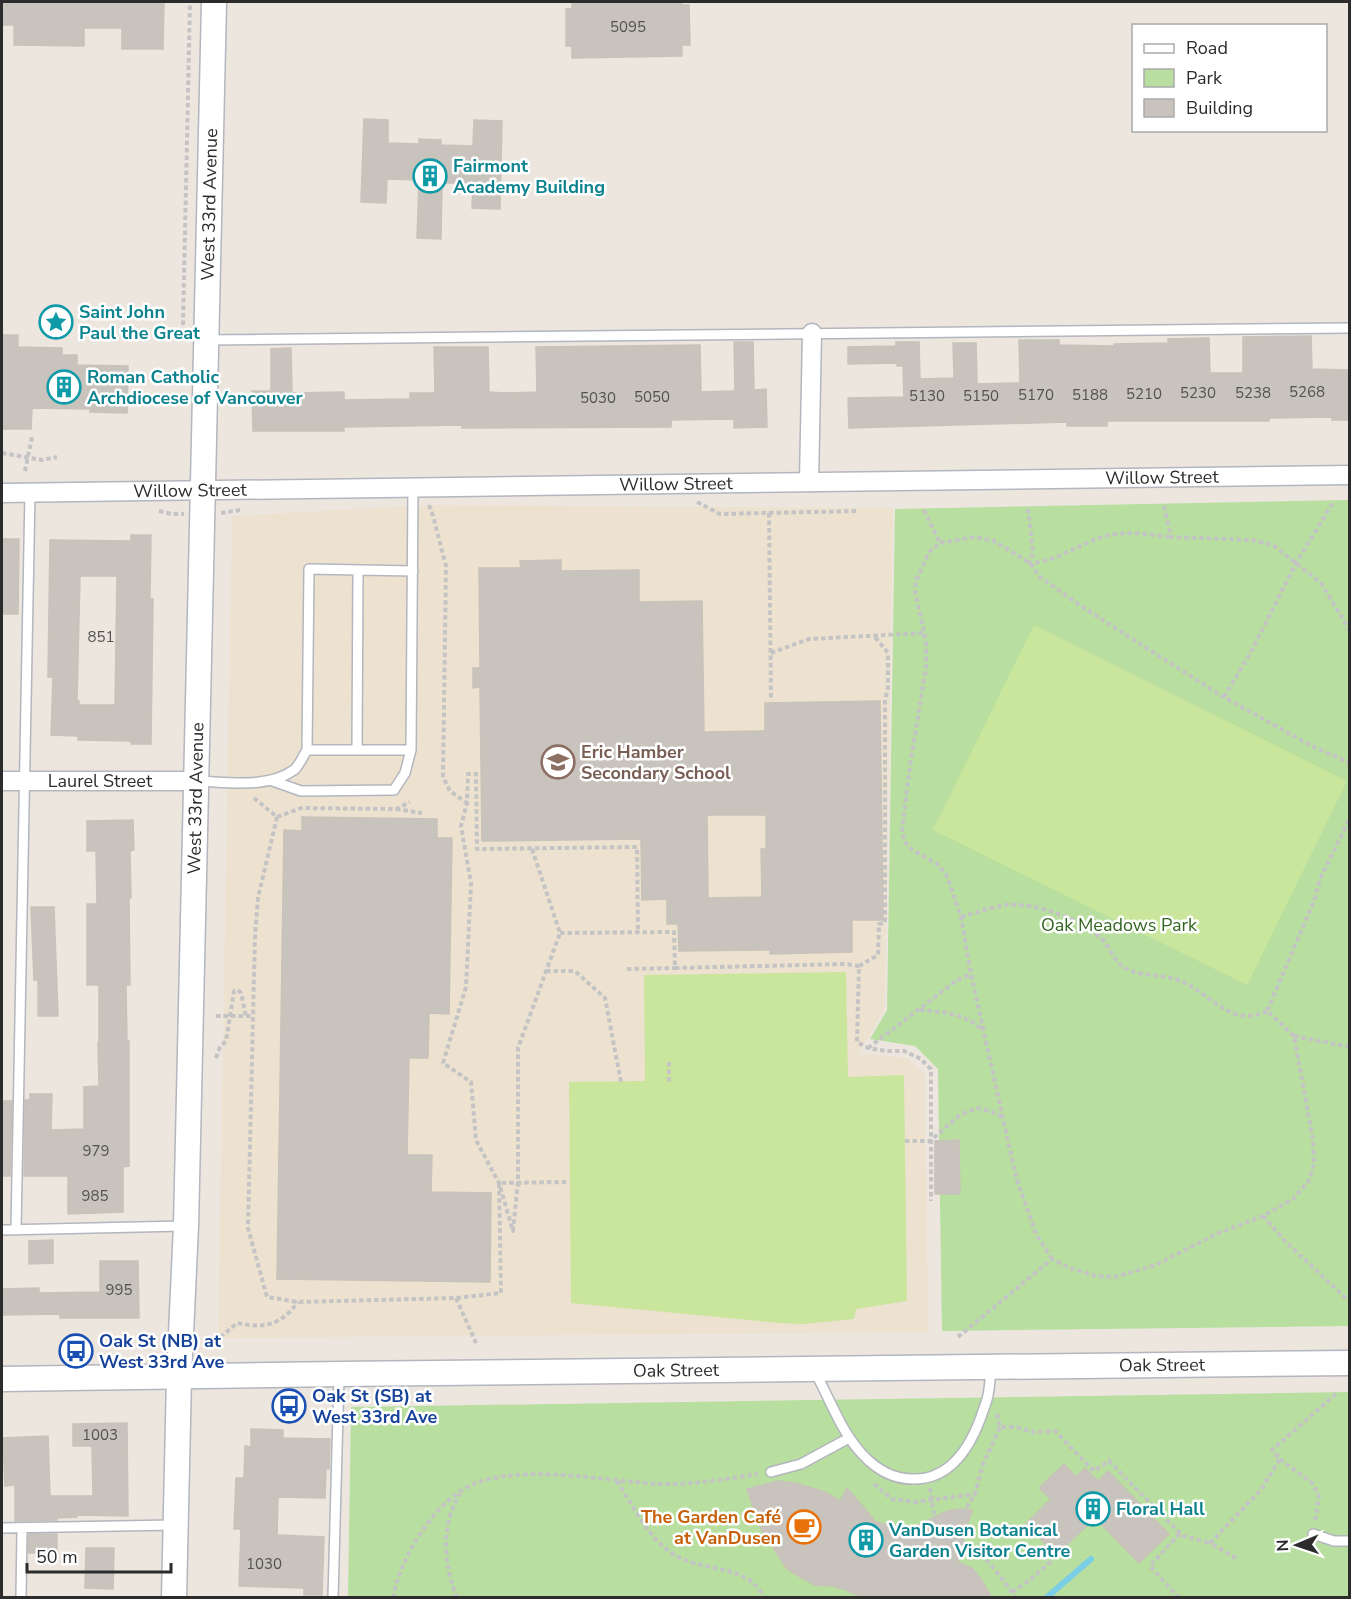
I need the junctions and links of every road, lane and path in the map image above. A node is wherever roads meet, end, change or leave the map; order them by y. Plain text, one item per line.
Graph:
1 (190, 2) edge
2 (214, 2) edge
3 (1350, 328) edge
4 (183, 330) dead end
5 (812, 333) junction
6 (207, 340) junction
7 (32, 437) dead end
8 (2, 453) edge
9 (57, 457) dead end
10 (28, 458) junction
11 (26, 471) dead end
12 (1350, 476) edge
13 (809, 482) junction
14 (413, 487) junction
15 (204, 490) junction
16 (2, 492) edge
17 (30, 492) junction
18 (1333, 503) dead end
19 (429, 505) dead end
20 (1164, 506) dead end
21 (242, 509) dead end
22 (1028, 509) dead end
23 (924, 510) dead end
24 (859, 511) dead end
25 (228, 513) dead end
26 (769, 513) junction
27 (172, 514) dead end
28 (720, 514) dead end
29 (179, 515) dead end
30 (1171, 537) junction
31 (940, 543) junction
32 (1030, 563) junction
33 (1296, 563) junction
34 (358, 570) junction
35 (413, 571) junction
36 (1350, 631) edge
37 (924, 633) junction
38 (874, 636) junction
39 (771, 653) junction
40 (1224, 698) junction
41 (771, 699) dead end
42 (307, 750) junction
43 (357, 750) junction
44 (411, 750) junction
45 (1350, 763) edge
46 (24, 780) junction
47 (270, 780) junction
48 (2, 781) edge
49 (197, 781) junction
50 (467, 803) junction
51 (396, 809) dead end
52 (422, 813) dead end
53 (277, 817) dead end
54 (1350, 818) edge
55 (531, 849) junction
56 (962, 917) junction
57 (561, 933) junction
58 (638, 933) junction
59 (859, 966) junction
60 (675, 968) junction
61 (627, 969) dead end
62 (546, 971) junction
63 (972, 975) junction
64 (920, 1010) junction
65 (1267, 1011) junction
66 (216, 1016) dead end
67 (231, 1016) junction
68 (246, 1016) junction
69 (253, 1016) junction
70 (984, 1032) junction
71 (1294, 1036) junction
72 (1350, 1047) edge
73 (868, 1048) junction
74 (216, 1058) dead end
75 (669, 1062) dead end
76 (621, 1082) dead end
77 (669, 1083) dead end
78 (1003, 1118) junction
79 (905, 1141) dead end
80 (930, 1141) junction
81 (518, 1182) junction
82 (570, 1182) dead end
83 (499, 1183) junction
84 (931, 1201) dead end
85 (1263, 1216) junction
86 (186, 1226) junction
87 (2, 1230) edge
88 (16, 1230) junction
89 (1053, 1259) junction
90 (456, 1298) junction
91 (298, 1302) junction
92 (1350, 1302) edge
93 (958, 1337) dead end
94 (476, 1343) dead end
95 (209, 1347) dead end
96 (1350, 1364) edge
97 (991, 1367) junction
98 (814, 1369) junction
99 (339, 1374) junction
100 (179, 1377) junction
101 (2, 1379) edge
102 (1338, 1392) dead end
103 (996, 1406) dead end
104 (999, 1427) junction
105 (849, 1438) junction
106 (1280, 1459) junction
107 (771, 1472) joint
108 (928, 1478) junction
109 (616, 1480) junction
110 (465, 1488) junction
111 (176, 1525) junction
112 (2, 1528) edge
113 (22, 1528) junction
114 (1180, 1533) junction
115 (1312, 1534) joint
116 (937, 1536) junction
117 (911, 1540) dead end
118 (1350, 1541) edge
119 (1210, 1543) junction
120 (1046, 1545) dead end
121 (1236, 1558) dead end
122 (1012, 1592) junction
123 (21, 1598) edge
124 (174, 1598) edge
125 (333, 1598) edge
126 (393, 1598) edge
127 (457, 1598) edge
128 (765, 1598) edge
129 (1016, 1598) edge
130 (1179, 1598) edge

1 - 4 path, West 33rd Avenue
2 - 6 street, West 33rd Avenue
3 - 5 lane
5 - 6 lane
5 - 13 street
6 - 15 street, West 33rd Avenue
7 - 10 path
8 - 10 path
9 - 10 path
10 - 11 path
12 - 13 street, Willow Street
13 - 14 street, Willow Street
14 - 15 street, Willow Street
14 - 35 lane
15 - 17 street, Willow Street
15 - 49 street, West 33rd Avenue
16 - 17 street, Willow Street
17 - 46 lane
18 - 33 path
19 - 50 path
20 - 30 path
21 - 25 path, Willow Street
22 - 32 path
23 - 31 path
24 - 26 path
26 - 28 path
26 - 39 path
27 - 29 path, Willow Street
30 - 32 path
30 - 33 path
31 - 32 path
31 - 37 path
32 - 40 path
33 - 36 path
33 - 40 path
34 - 35 lane
34 - 42 lane
34 - 43 lane
35 - 44 lane
37 - 38 path
37 - 56 path
38 - 39 path
38 - 59 path
39 - 41 path
40 - 45 path
42 - 43 lane
42 - 47 lane
43 - 44 lane
44 - 47 lane
46 - 48 street, Laurel Street
46 - 49 street, Laurel Street
46 - 88 lane
47 - 49 lane
49 - 86 street, West 33rd Avenue
50 - 55 path
50 - 83 path
51 - 52 path
53 - 69 path
54 - 65 path
55 - 57 path
55 - 58 path
56 - 63 path
56 - 65 path
57 - 58 path
57 - 62 path
58 - 60 path
59 - 60 path
59 - 73 path
60 - 61 path
62 - 76 path
62 - 81 path
63 - 64 path
63 - 70 path
64 - 70 path
64 - 73 path
65 - 71 path
66 - 67 path
67 - 68 path
67 - 68 path
67 - 74 path
68 - 69 path
69 - 91 path
70 - 78 path
71 - 72 path
71 - 85 path
73 - 80 path
75 - 77 path
78 - 80 path
78 - 89 path
79 - 80 path
80 - 84 path
81 - 82 path
81 - 83 path
81 - 83 path
83 - 90 path
85 - 89 path
85 - 92 path
86 - 88 lane
86 - 100 street, West 33rd Avenue
87 - 88 lane
89 - 93 path
90 - 91 path
90 - 94 path
91 - 95 path
96 - 97 street, Oak Street
97 - 98 street, Oak Street
97 - 108 lane
98 - 99 street, Oak Street
98 - 105 lane
99 - 100 street, Oak Street
99 - 125 lane
100 - 101 street, Oak Street
100 - 111 street, West 33rd Avenue
102 - 106 path
103 - 104 path
104 - 114 path
104 - 116 path
105 - 107 lane
105 - 108 lane
106 - 115 path
106 - 119 path
107 - 109 path
108 - 116 path
109 - 110 path
109 - 128 path
110 - 126 path
110 - 127 path
111 - 113 lane
111 - 124 street, West 33rd Avenue
112 - 113 lane
113 - 123 lane
114 - 119 path
114 - 130 path
115 - 118 lane
116 - 117 path
116 - 122 path
119 - 121 path
120 - 122 path
122 - 129 path

